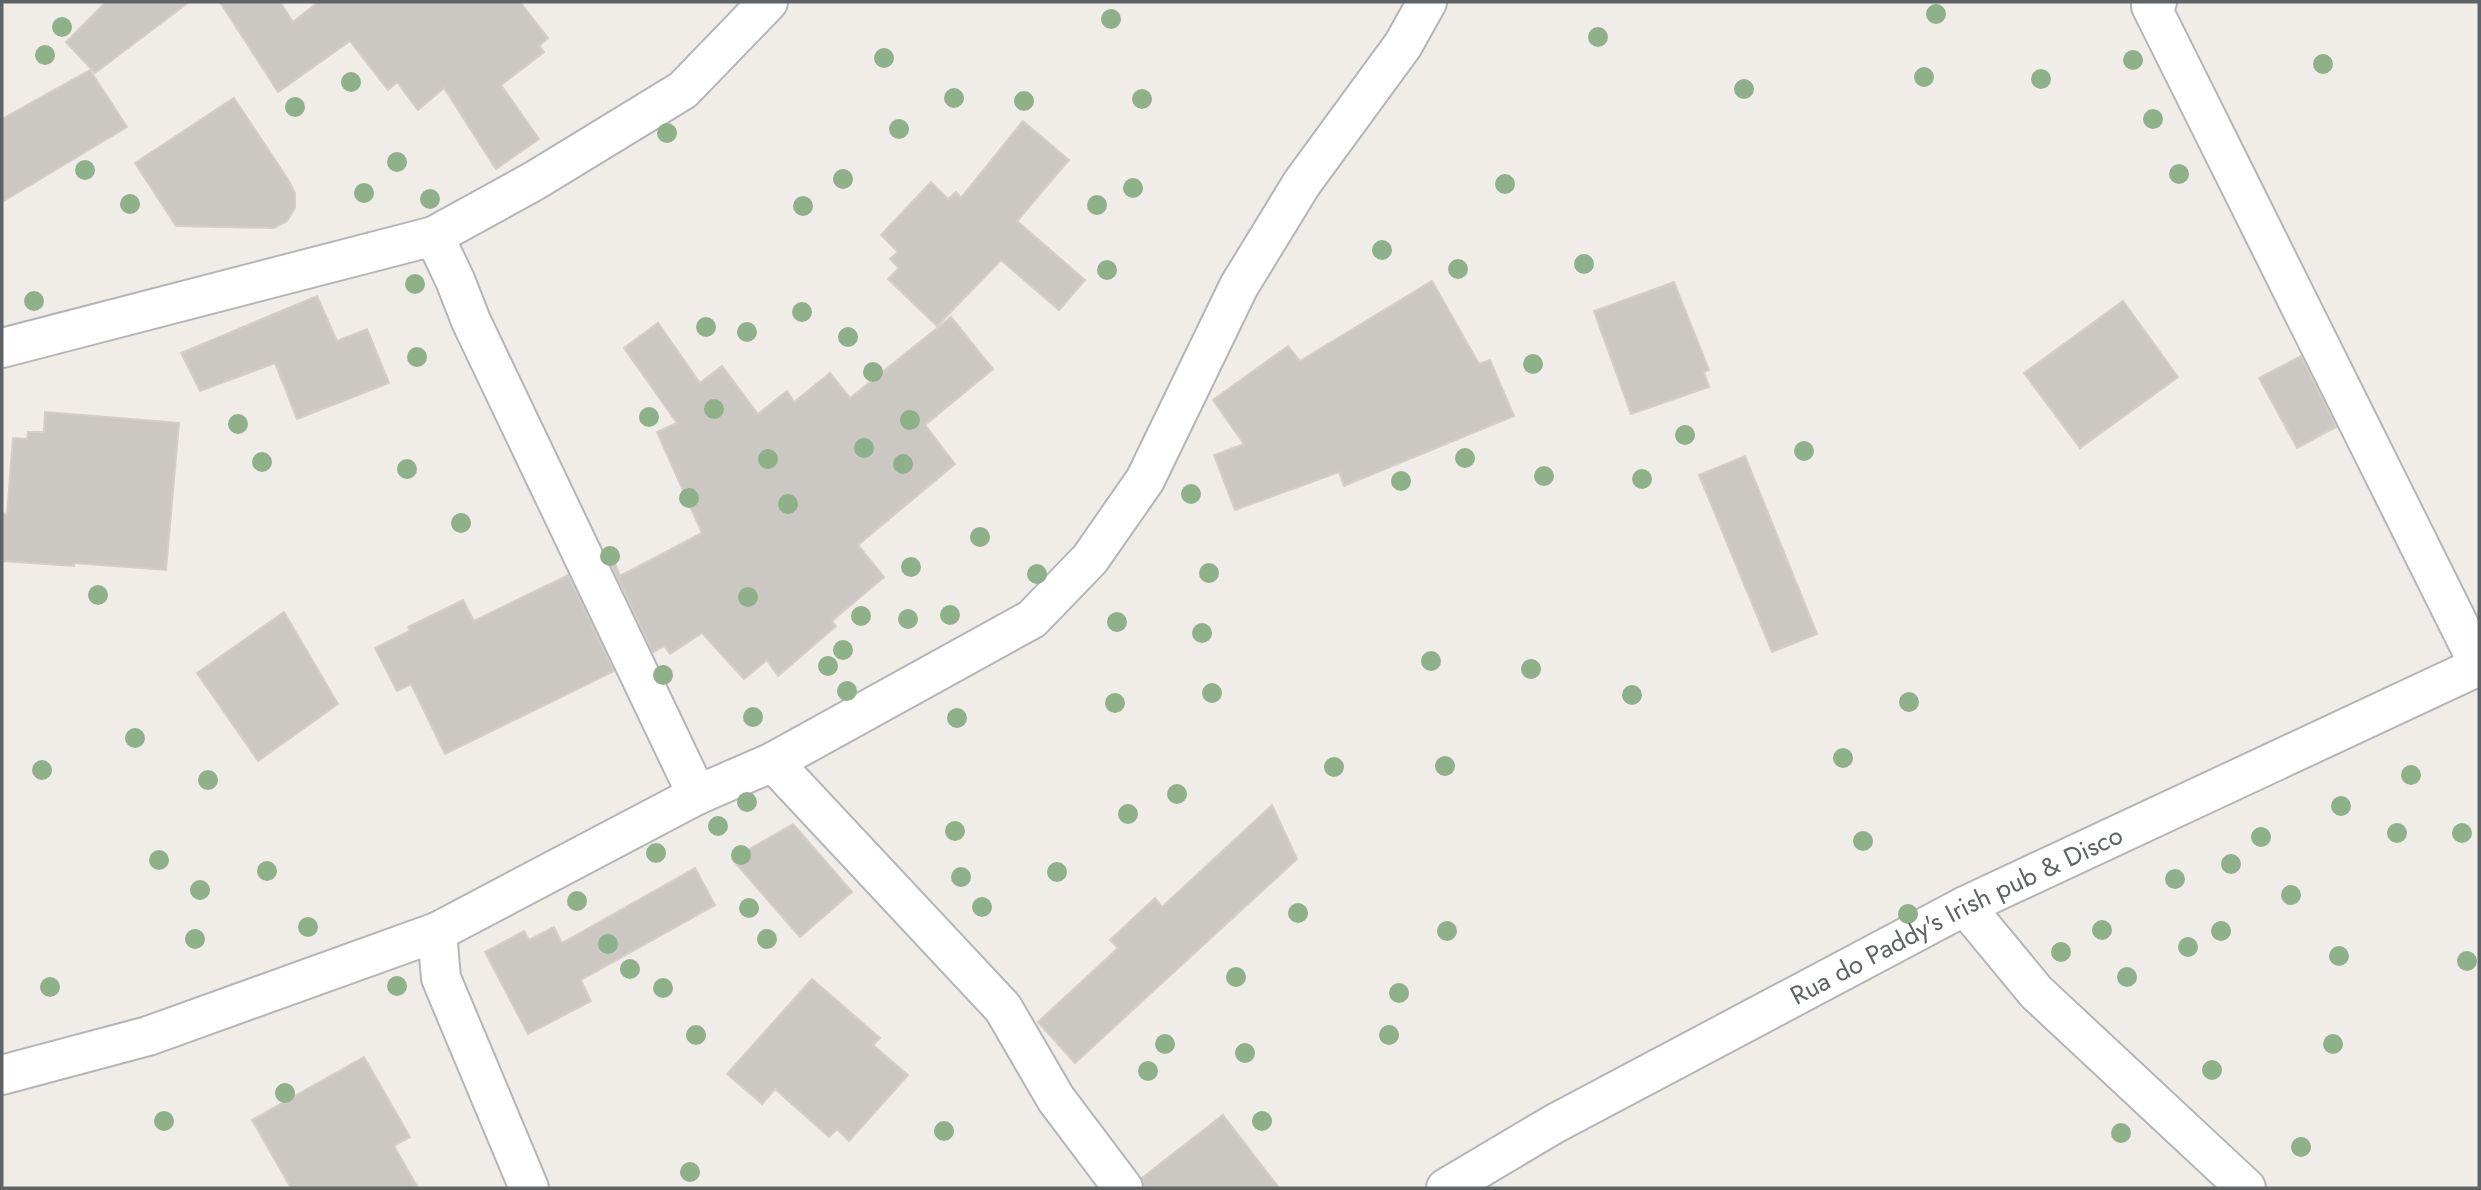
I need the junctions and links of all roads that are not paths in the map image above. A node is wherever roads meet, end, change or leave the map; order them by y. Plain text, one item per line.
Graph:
1 (768, 2) edge
2 (1427, 2) edge
3 (2157, 2) edge
4 (434, 236) junction
5 (2, 348) edge
6 (2479, 665) edge
7 (773, 762) junction
8 (697, 794) junction
9 (1965, 906) junction
10 (437, 932) junction
11 (2, 1075) edge
12 (529, 1188) edge
13 (1123, 1188) edge
14 (1446, 1188) edge
15 (2246, 1188) edge

1 - 4 street
2 - 7 street
3 - 6 street
4 - 5 street
4 - 8 street
6 - 9 street, Rua do Paddy's Irish pub & Disco
7 - 8 street
7 - 13 street
8 - 10 street
9 - 14 street, Rua do Paddy's Irish pub & Disco
9 - 15 street
10 - 11 street
10 - 12 street

